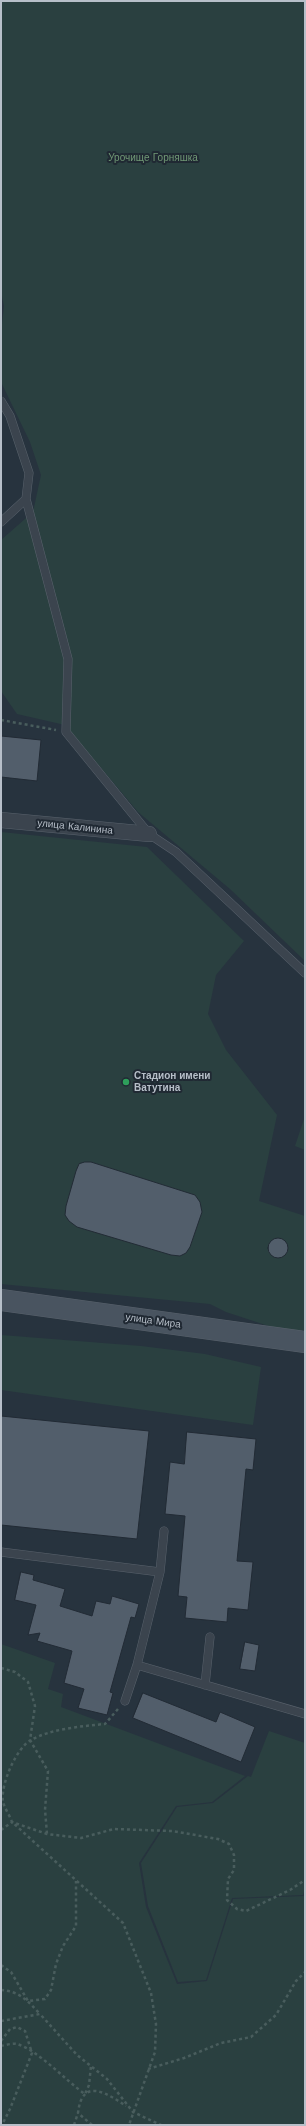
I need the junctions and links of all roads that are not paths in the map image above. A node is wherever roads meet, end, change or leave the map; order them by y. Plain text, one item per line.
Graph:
1 (1, 402) edge
2 (26, 499) junction
3 (1, 522) edge
4 (1, 820) edge
5 (149, 834) junction
6 (305, 973) edge
7 (1, 1300) edge
8 (305, 1342) edge
9 (164, 1531) dead end
10 (1, 1552) edge
11 (160, 1572) junction
12 (210, 1637) dead end
13 (137, 1665) junction
14 (205, 1685) junction
15 (125, 1701) road end
16 (305, 1714) edge

1 - 2 lane
2 - 3 lane
2 - 5 lane
4 - 5 street, улица Калинина
5 - 6 lane
7 - 8 main road, улица Мира
9 - 11 lane
10 - 11 lane
11 - 13 lane
12 - 14 lane
13 - 14 lane
13 - 15 lane
14 - 16 lane

